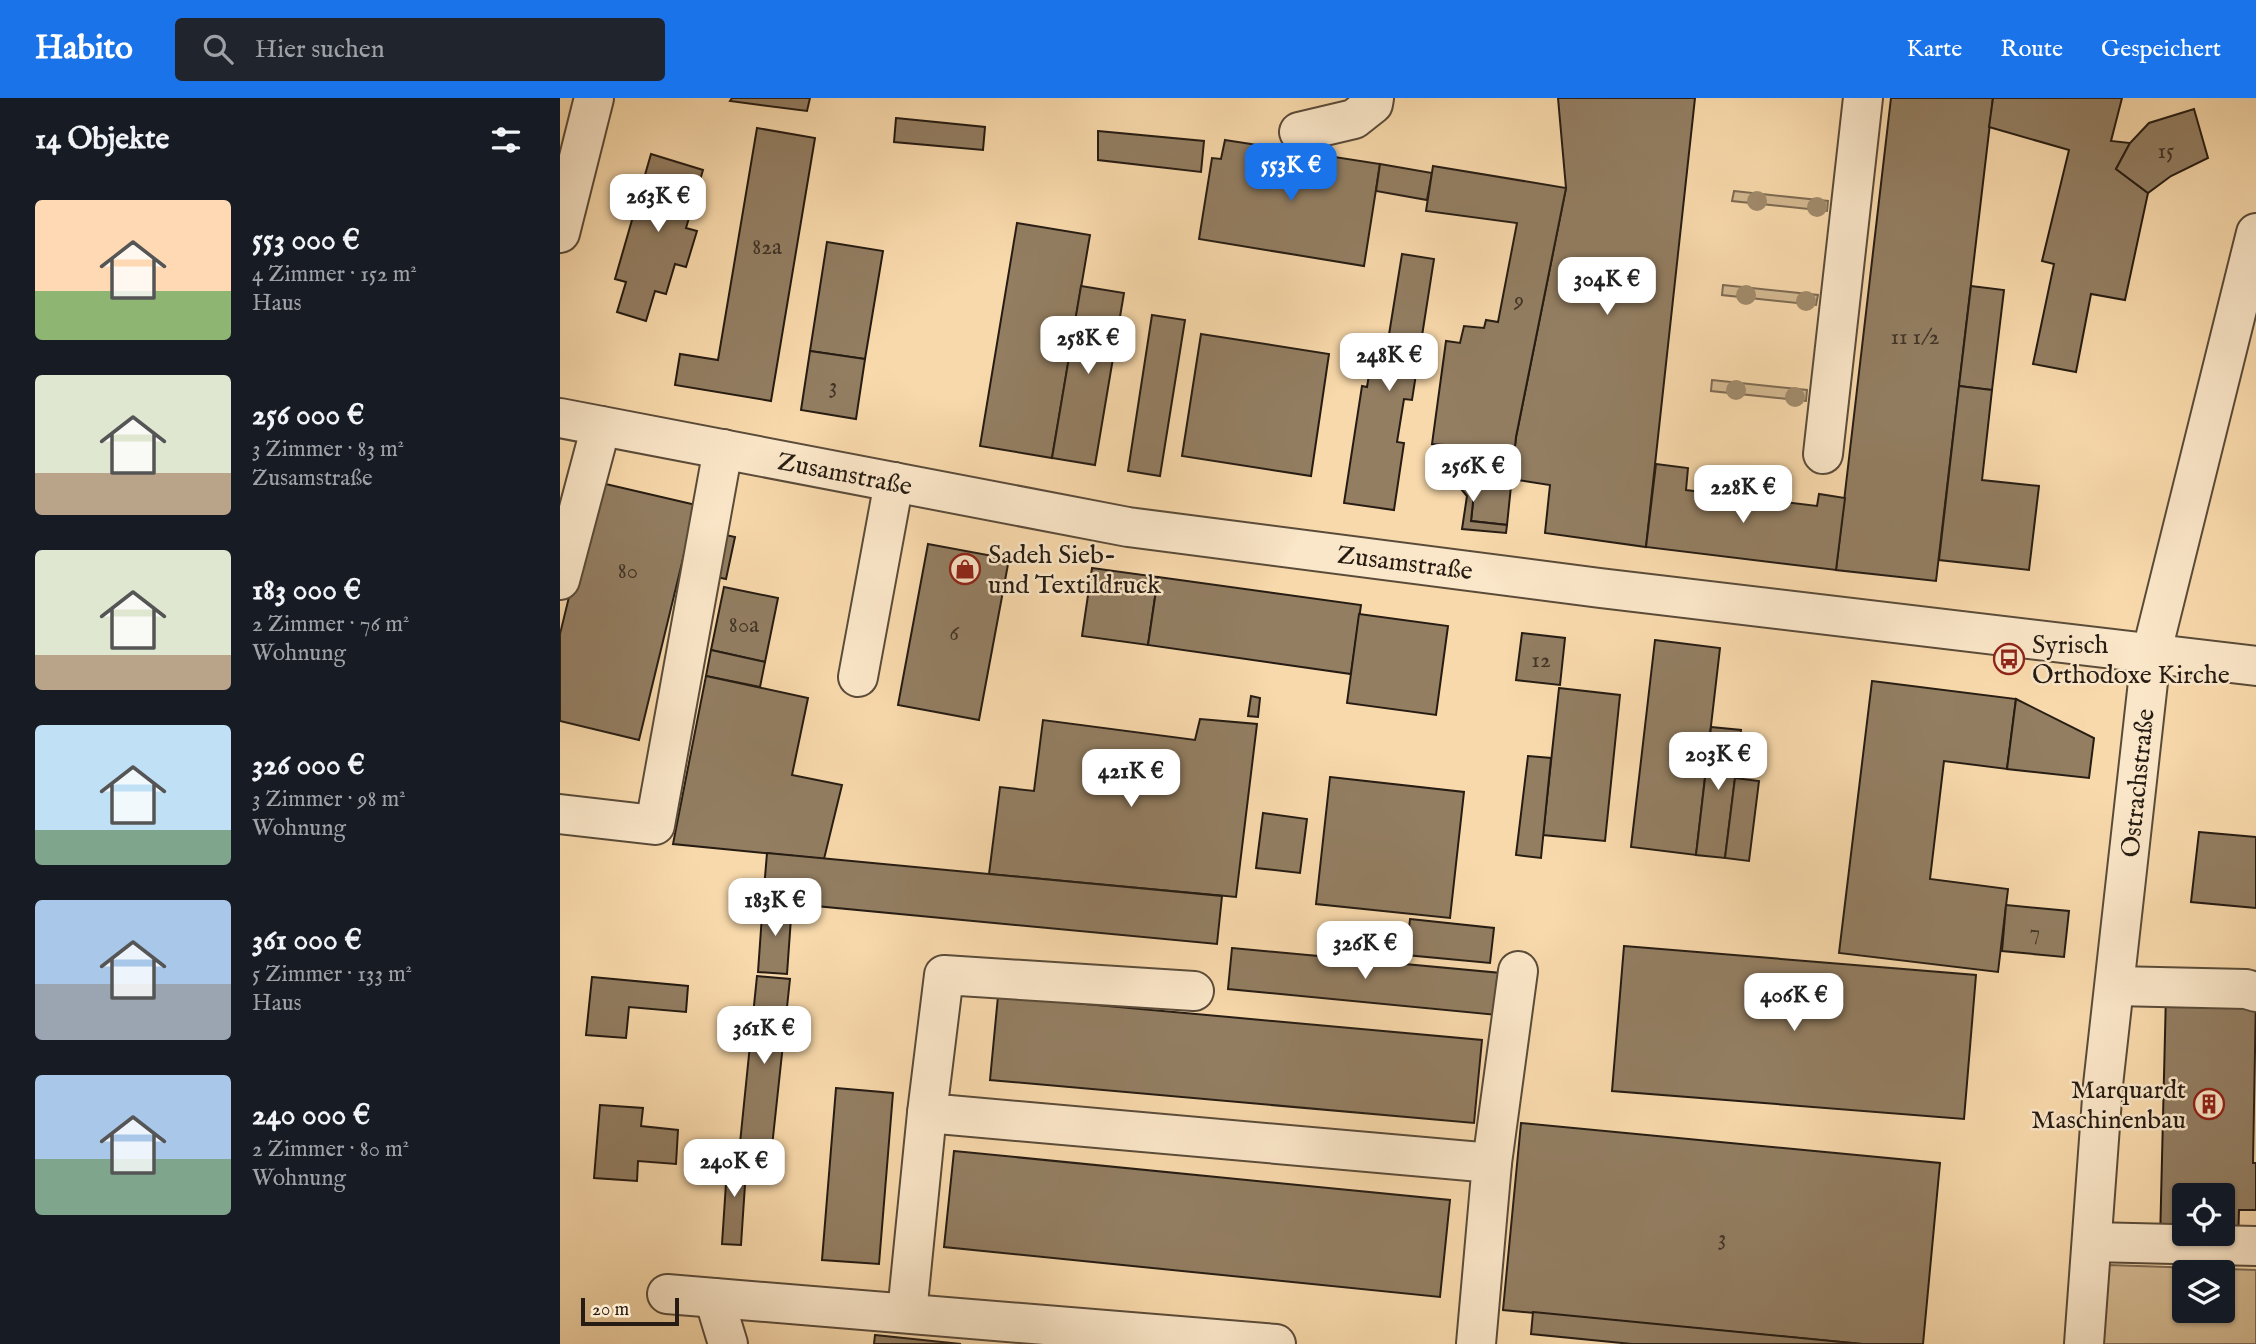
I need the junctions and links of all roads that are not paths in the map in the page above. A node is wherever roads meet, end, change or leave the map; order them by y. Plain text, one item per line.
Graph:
1 (594, 98) edge
2 (1374, 98) edge
3 (1863, 98) edge
4 (1299, 132) dead end
5 (560, 233) edge
6 (2255, 242) edge
7 (560, 418) edge
8 (601, 426) junction
9 (723, 449) junction
10 (1823, 454) dead end
11 (894, 482) junction
12 (560, 580) edge
13 (2151, 655) junction
14 (2256, 666) edge
15 (858, 677) dead end
16 (560, 814) edge
17 (1518, 971) dead end
18 (2115, 986) junction
19 (1194, 991) dead end
20 (2256, 992) edge
21 (927, 1113) junction
22 (1492, 1163) junction
23 (2091, 1242) junction
24 (2256, 1246) edge
25 (667, 1294) dead end
26 (714, 1298) junction
27 (907, 1313) junction
28 (728, 1344) edge
29 (1276, 1344) edge
30 (1476, 1344) edge
31 (2084, 1344) edge

1 - 5 street
2 - 4 street
3 - 10 street
6 - 13 street, Ostrachstraße
7 - 8 street, Zusamstraße
8 - 9 street, Zusamstraße
8 - 12 street
9 - 11 street, Zusamstraße
9 - 16 street
11 - 13 street, Zusamstraße
11 - 15 street
13 - 14 street, Zusamstraße
13 - 18 street, Ostrachstraße
17 - 22 street
18 - 20 street
18 - 23 street, Ostrachstraße
19 - 21 street
21 - 22 street
21 - 27 street
22 - 30 street
23 - 24 street
23 - 31 street, Ostrachstraße
25 - 26 street
26 - 27 street
26 - 28 street
27 - 29 street

